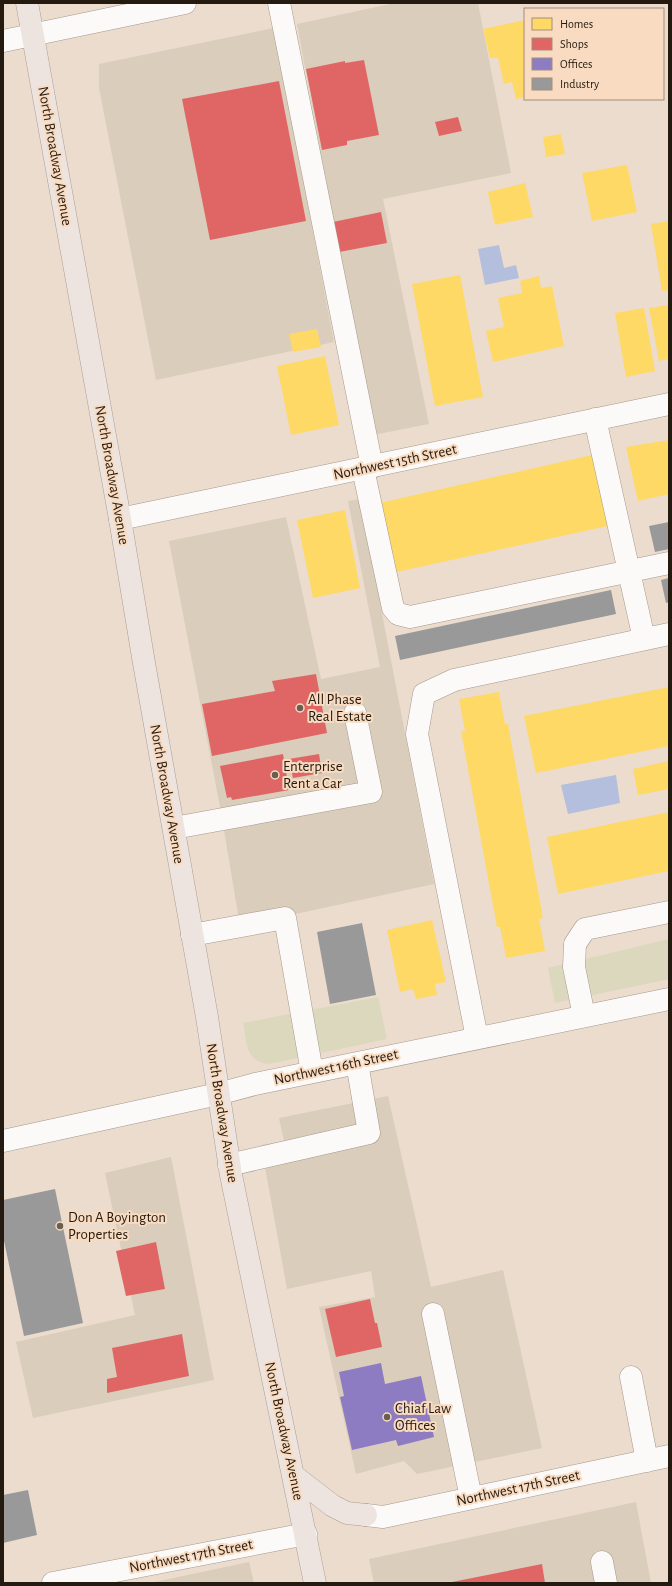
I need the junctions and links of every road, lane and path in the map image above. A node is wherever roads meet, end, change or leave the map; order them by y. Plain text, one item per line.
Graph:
1 (27, 3) edge
2 (185, 3) edge
3 (279, 3) edge
4 (33, 35) junction
5 (3, 41) edge
6 (669, 404) edge
7 (595, 419) junction
8 (368, 468) junction
9 (120, 519) junction
10 (669, 563) edge
11 (629, 571) junction
12 (669, 634) edge
13 (644, 639) junction
14 (355, 713) dead end
15 (174, 828) junction
16 (669, 912) edge
17 (192, 935) junction
18 (669, 998) edge
19 (584, 1016) junction
20 (477, 1038) junction
21 (357, 1063) junction
22 (312, 1072) junction
23 (218, 1094) junction
24 (3, 1141) edge
25 (229, 1165) junction
26 (432, 1314) dead end
27 (631, 1377) dead end
28 (669, 1456) edge
29 (647, 1461) junction
30 (294, 1476) junction
31 (471, 1498) junction
32 (366, 1515) joint
33 (306, 1534) junction
34 (602, 1562) dead end
35 (108, 1578) edge
36 (53, 1583) edge
37 (315, 1583) edge
38 (606, 1583) edge

1 - 4 main road, North Broadway Avenue
2 - 4 street
3 - 8 street
4 - 5 street
4 - 9 main road, North Broadway Avenue
6 - 7 street, Northwest 15th Street
7 - 8 street, Northwest 15th Street
7 - 11 street
8 - 9 street, Northwest 15th Street
8 - 11 street
9 - 15 main road, North Broadway Avenue
10 - 11 street
11 - 13 street
12 - 13 street
13 - 20 street
14 - 15 street
15 - 17 main road, North Broadway Avenue
16 - 19 street
17 - 22 street
17 - 23 main road, North Broadway Avenue
18 - 19 street, Northwest 16th Street
19 - 20 street, Northwest 16th Street
20 - 21 street, Northwest 16th Street
21 - 22 street, Northwest 16th Street
21 - 25 street
22 - 23 street, Northwest 16th Street
23 - 24 street, Northwest 16th Street
23 - 25 main road, North Broadway Avenue
25 - 30 main road, North Broadway Avenue
26 - 31 street
27 - 29 street
28 - 29 street, Northwest 17th Street
29 - 31 street, Northwest 17th Street
30 - 32 main road
30 - 33 main road, North Broadway Avenue
31 - 32 street, Northwest 17th Street
33 - 35 street, Northwest 17th Street
33 - 37 main road, North Broadway Avenue
34 - 38 street
35 - 36 street, Northwest 17th Street

